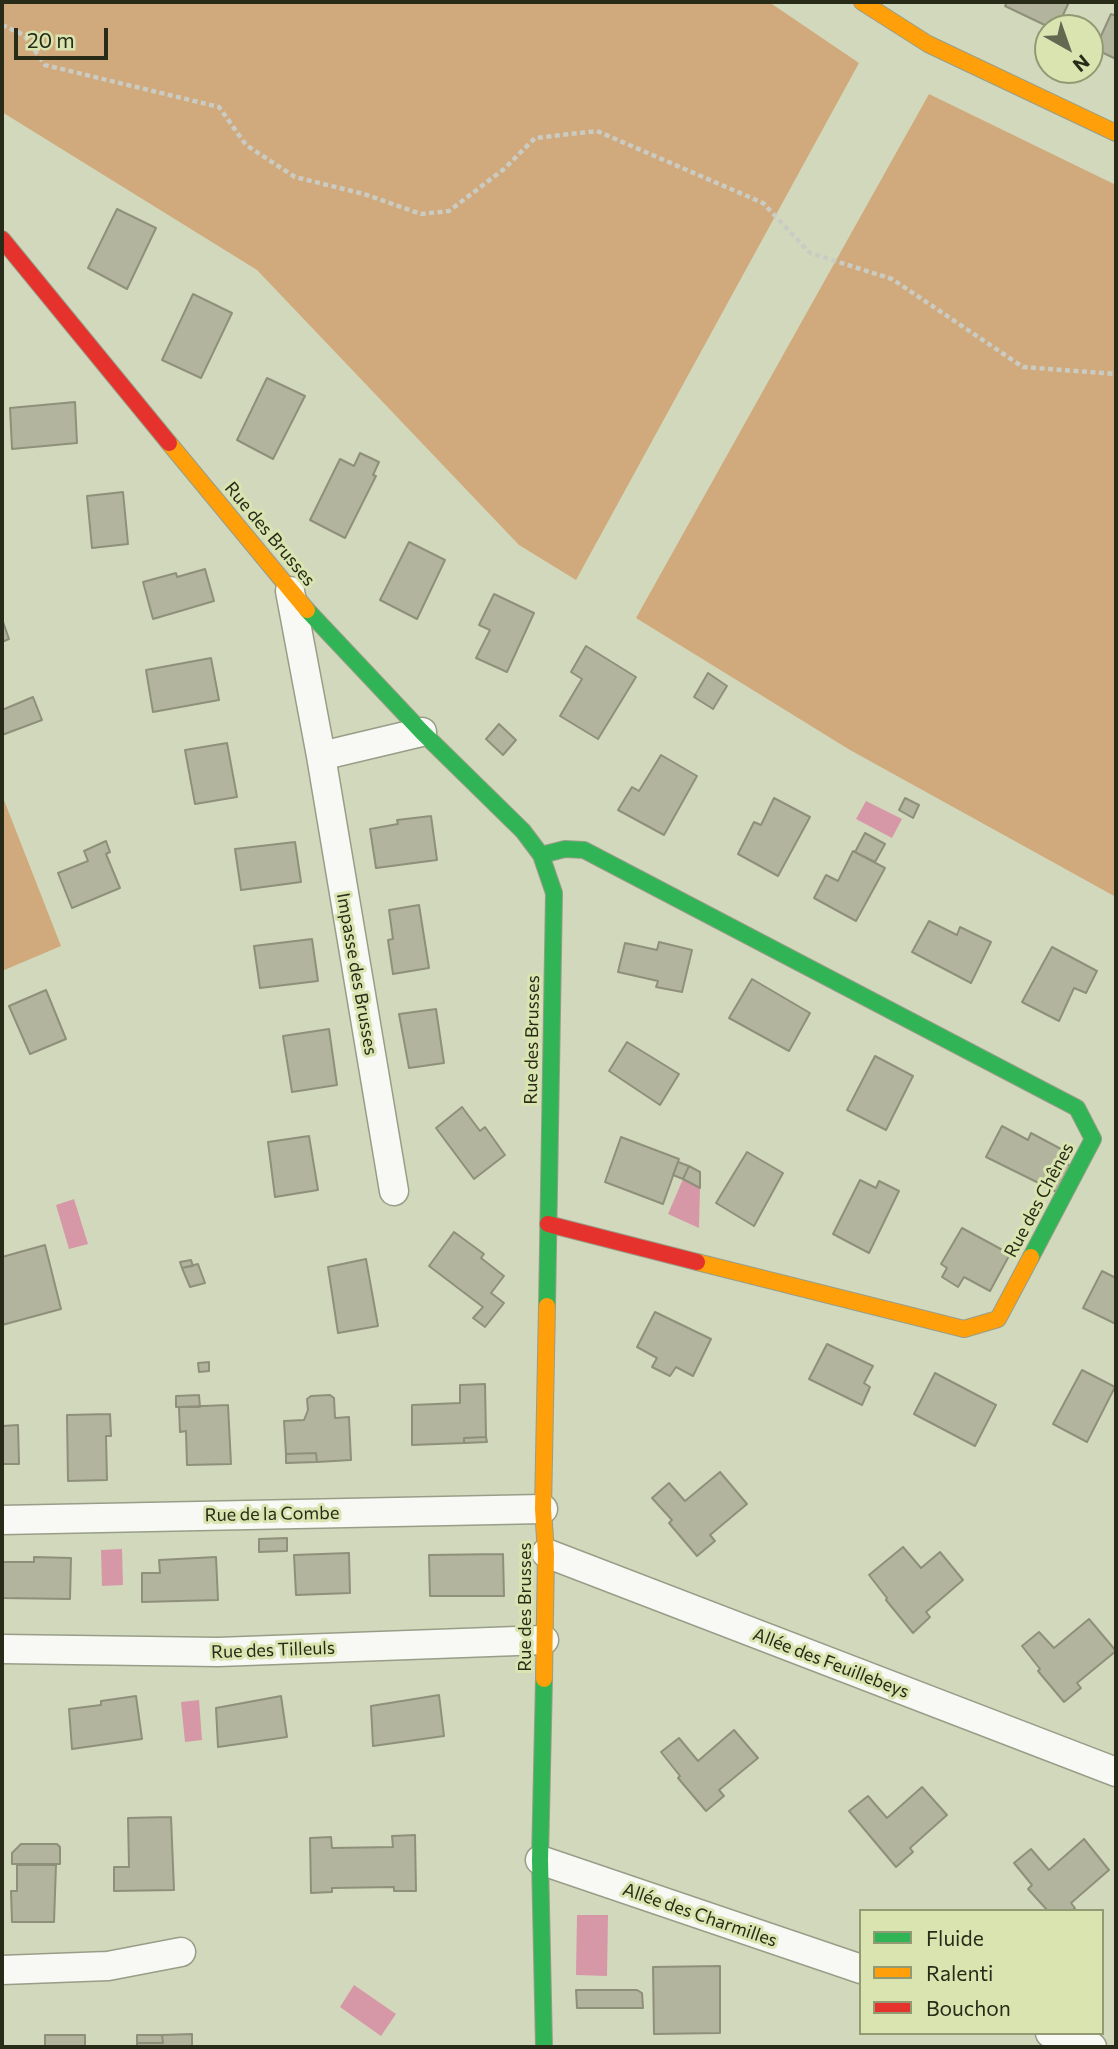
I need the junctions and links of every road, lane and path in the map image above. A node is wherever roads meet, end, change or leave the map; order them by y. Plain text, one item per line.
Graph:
1 (862, 2) edge
2 (2, 25) edge
3 (1116, 133) edge
4 (2, 239) edge
5 (1116, 373) edge
6 (290, 591) junction
7 (422, 732) junction
8 (321, 756) junction
9 (541, 855) junction
10 (394, 1192) dead end
11 (548, 1223) junction
12 (543, 1509) junction
13 (2, 1520) edge
14 (546, 1553) junction
15 (544, 1640) junction
16 (2, 1649) edge
17 (1116, 1772) edge
18 (540, 1860) junction
19 (181, 1952) dead end
20 (859, 1968) edge
21 (2, 1970) edge
22 (1056, 2035) edge
23 (544, 2047) edge
24 (1092, 2047) edge

1 - 3 street
2 - 5 path
4 - 6 street, Rue des Brusses
6 - 7 street, Rue des Brusses
6 - 8 street, Impasse des Brusses
7 - 8 street
7 - 9 street, Rue des Brusses
8 - 10 street, Impasse des Brusses
9 - 11 street, Rue des Brusses
9 - 11 street, Rue des Chênes
11 - 12 street, Rue des Brusses
12 - 13 street, Rue de la Combe
12 - 14 street, Rue des Brusses
14 - 15 street, Rue des Brusses
14 - 17 street, Allée des Feuillebeys
15 - 16 street, Rue des Tilleuls
15 - 18 street, Rue des Brusses
18 - 20 street, Allée des Charmilles
18 - 23 street, Rue des Brusses
19 - 21 street
22 - 24 street

